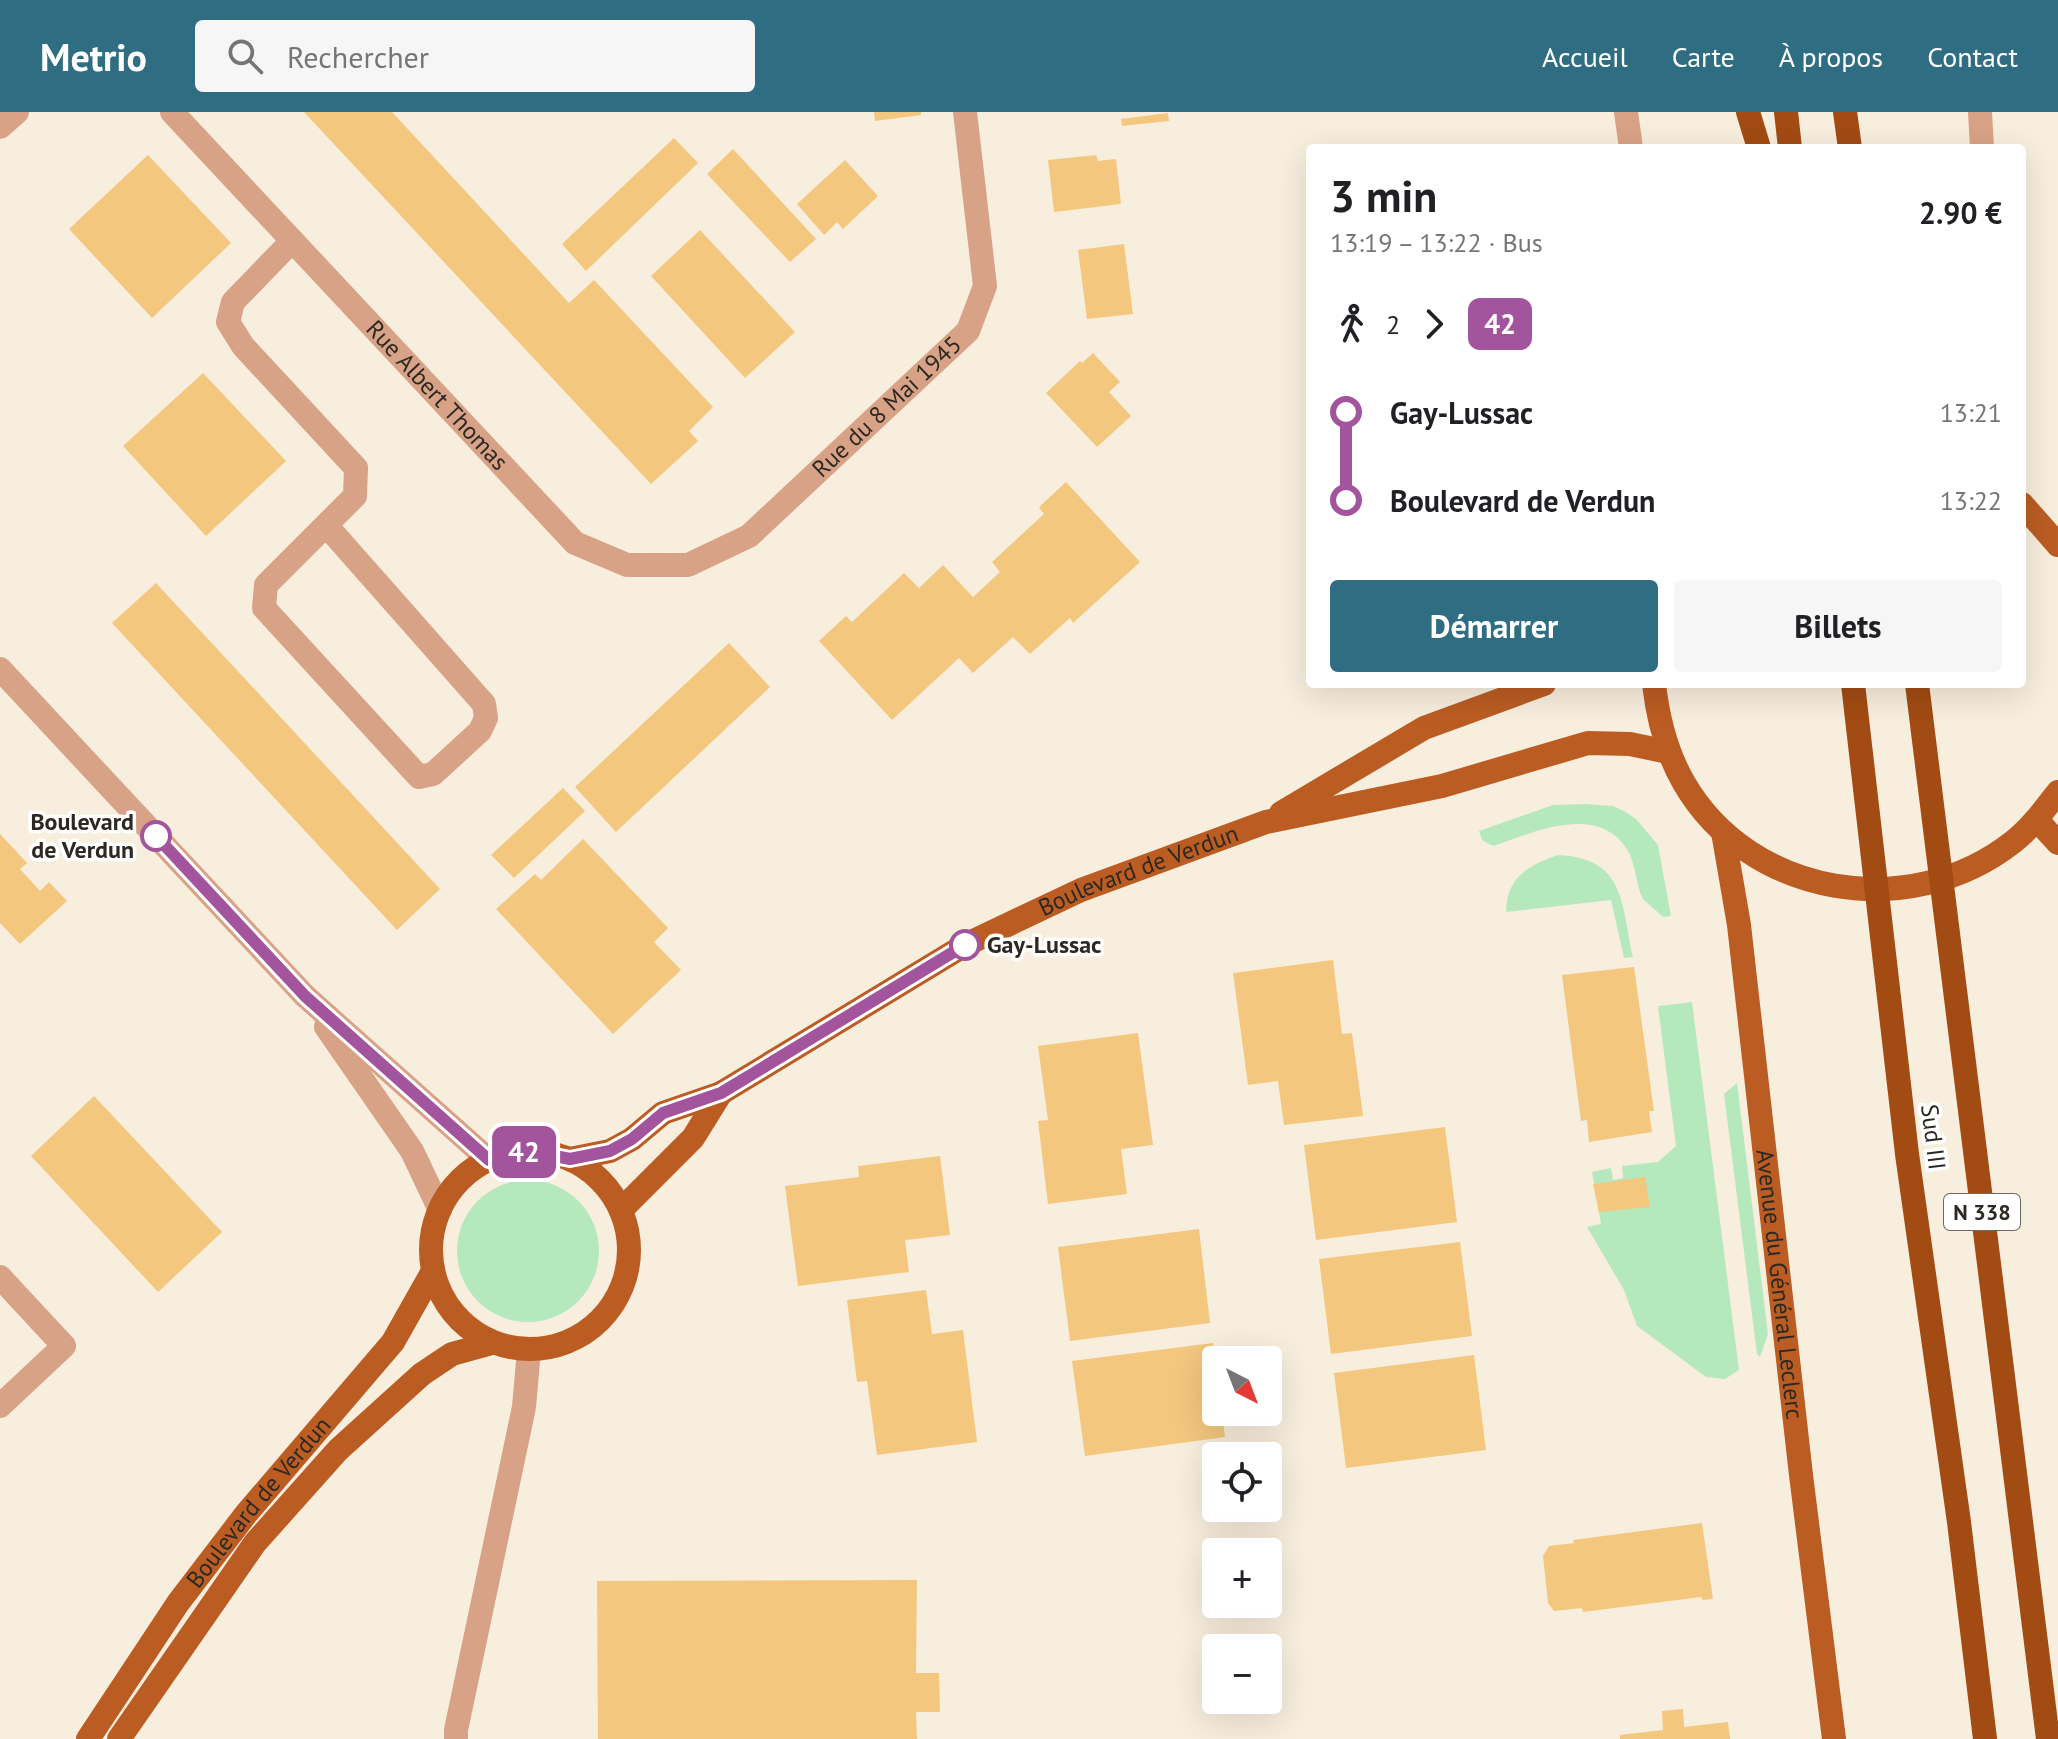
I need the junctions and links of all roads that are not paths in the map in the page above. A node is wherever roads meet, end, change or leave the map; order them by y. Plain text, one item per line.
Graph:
1 (17, 112) edge
2 (172, 112) edge
3 (965, 112) edge
4 (1626, 112) edge
5 (1748, 112) edge
6 (1786, 112) edge
7 (1845, 112) edge
8 (1980, 112) edge
9 (0, 127) edge
10 (1630, 144) edge
11 (1758, 144) edge
12 (1790, 144) edge
13 (1849, 144) edge
14 (1982, 144) edge
15 (292, 241) junction
16 (2026, 509) edge
17 (326, 525) junction
18 (749, 536) joint
19 (2058, 545) edge
20 (0, 669) edge
21 (1533, 688) edge
22 (1654, 688) edge
23 (1853, 688) edge
24 (1917, 688) edge
25 (1668, 752) junction
26 (2058, 792) edge
27 (2037, 820) junction
28 (1266, 822) junction
29 (1723, 832) junction
30 (2058, 843) edge
31 (305, 996) junction
32 (721, 1093) junction
33 (570, 1159) junction
34 (489, 1160) junction
35 (440, 1210) junction
36 (621, 1210) junction
37 (433, 1271) junction
38 (0, 1277) edge
39 (492, 1343) junction
40 (529, 1350) junction
41 (0, 1406) edge
42 (88, 1739) edge
43 (119, 1739) edge
44 (456, 1739) edge
45 (1834, 1739) edge
46 (1985, 1739) edge
47 (2048, 1739) edge

1 - 9 street
2 - 15 street, Rue Albert Thomas
3 - 18 street, Rue du 8 Mai 1945
4 - 10 street
5 - 11 highway
6 - 12 highway
7 - 13 highway
8 - 14 street
15 - 17 street
15 - 18 street, Rue Albert Thomas
16 - 19 main road
17 - 17 street
20 - 31 street
21 - 28 main road, Boulevard de Verdun
22 - 25 main road
23 - 46 highway, Sud III / N 338
24 - 47 highway, Sud III / N 338
25 - 28 main road, Boulevard de Verdun
25 - 29 main road
26 - 27 main road
27 - 29 main road
27 - 30 main road
28 - 32 main road, Boulevard de Verdun
29 - 45 main road, Avenue du Général Leclerc
31 - 34 street
31 - 35 street
32 - 33 main road, Boulevard de Verdun
32 - 36 main road, Boulevard de Verdun
33 - 34 main road
33 - 36 main road
34 - 35 main road
35 - 37 main road
36 - 40 main road
37 - 39 main road
37 - 42 main road, Boulevard de Verdun
38 - 41 street
39 - 40 main road
39 - 43 main road, Boulevard de Verdun
40 - 44 street

